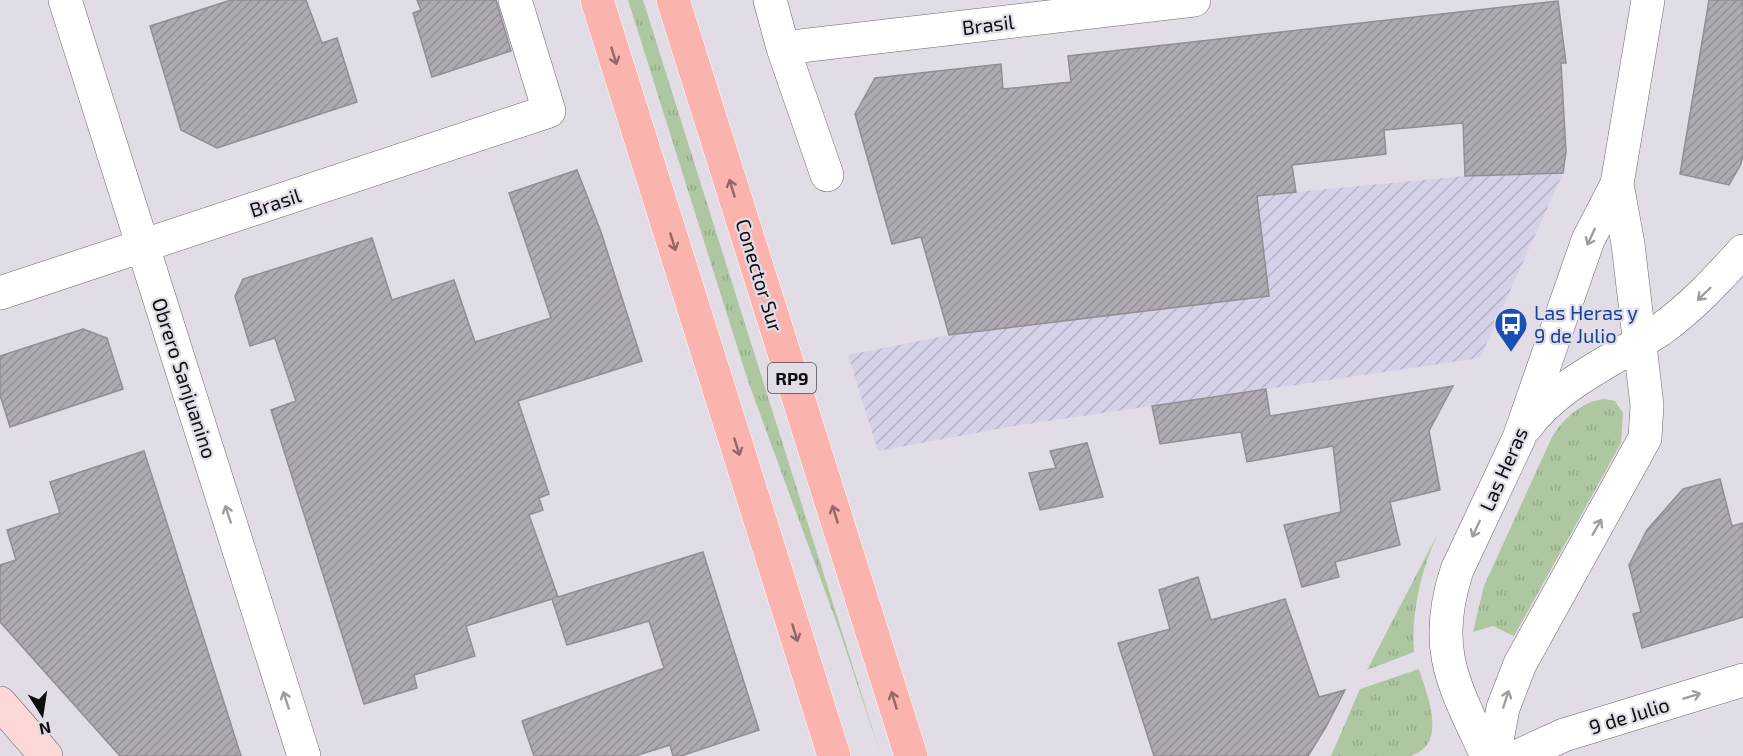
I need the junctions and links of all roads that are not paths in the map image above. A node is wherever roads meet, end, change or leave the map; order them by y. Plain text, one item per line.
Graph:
1 (65, 0) edge
2 (515, 0) edge
3 (597, 0) edge
4 (673, 0) edge
5 (770, 0) edge
6 (1194, 0) edge
7 (1648, 0) edge
8 (783, 48) junction
9 (827, 175) dead end
10 (1617, 184) junction
11 (143, 246) junction
12 (1743, 251) edge
13 (0, 293) edge
14 (1639, 343) junction
15 (1519, 438) junction
16 (1743, 680) edge
17 (0, 703) edge
18 (46, 756) edge
19 (304, 756) edge
20 (834, 756) edge
21 (911, 756) edge
22 (1487, 756) edge
23 (1494, 756) edge
24 (1518, 756) edge

1 - 11 street, Obrero Sanjuanino
2 - 11 street, Brasil
3 -> 20 main road
21 -> 4 main road, Conector Sur / RP9
5 - 8 street
6 - 8 street, Brasil
7 - 10 street, Las Heras
8 - 9 street
10 - 14 street, Las Heras
10 -> 15 street, Las Heras
11 - 13 street, Brasil
19 -> 11 street, Obrero Sanjuanino
12 -> 14 street
14 - 15 street
23 -> 14 street, Las Heras
15 -> 22 street, Las Heras
24 -> 16 street, 9 de Julio
17 - 18 main road

